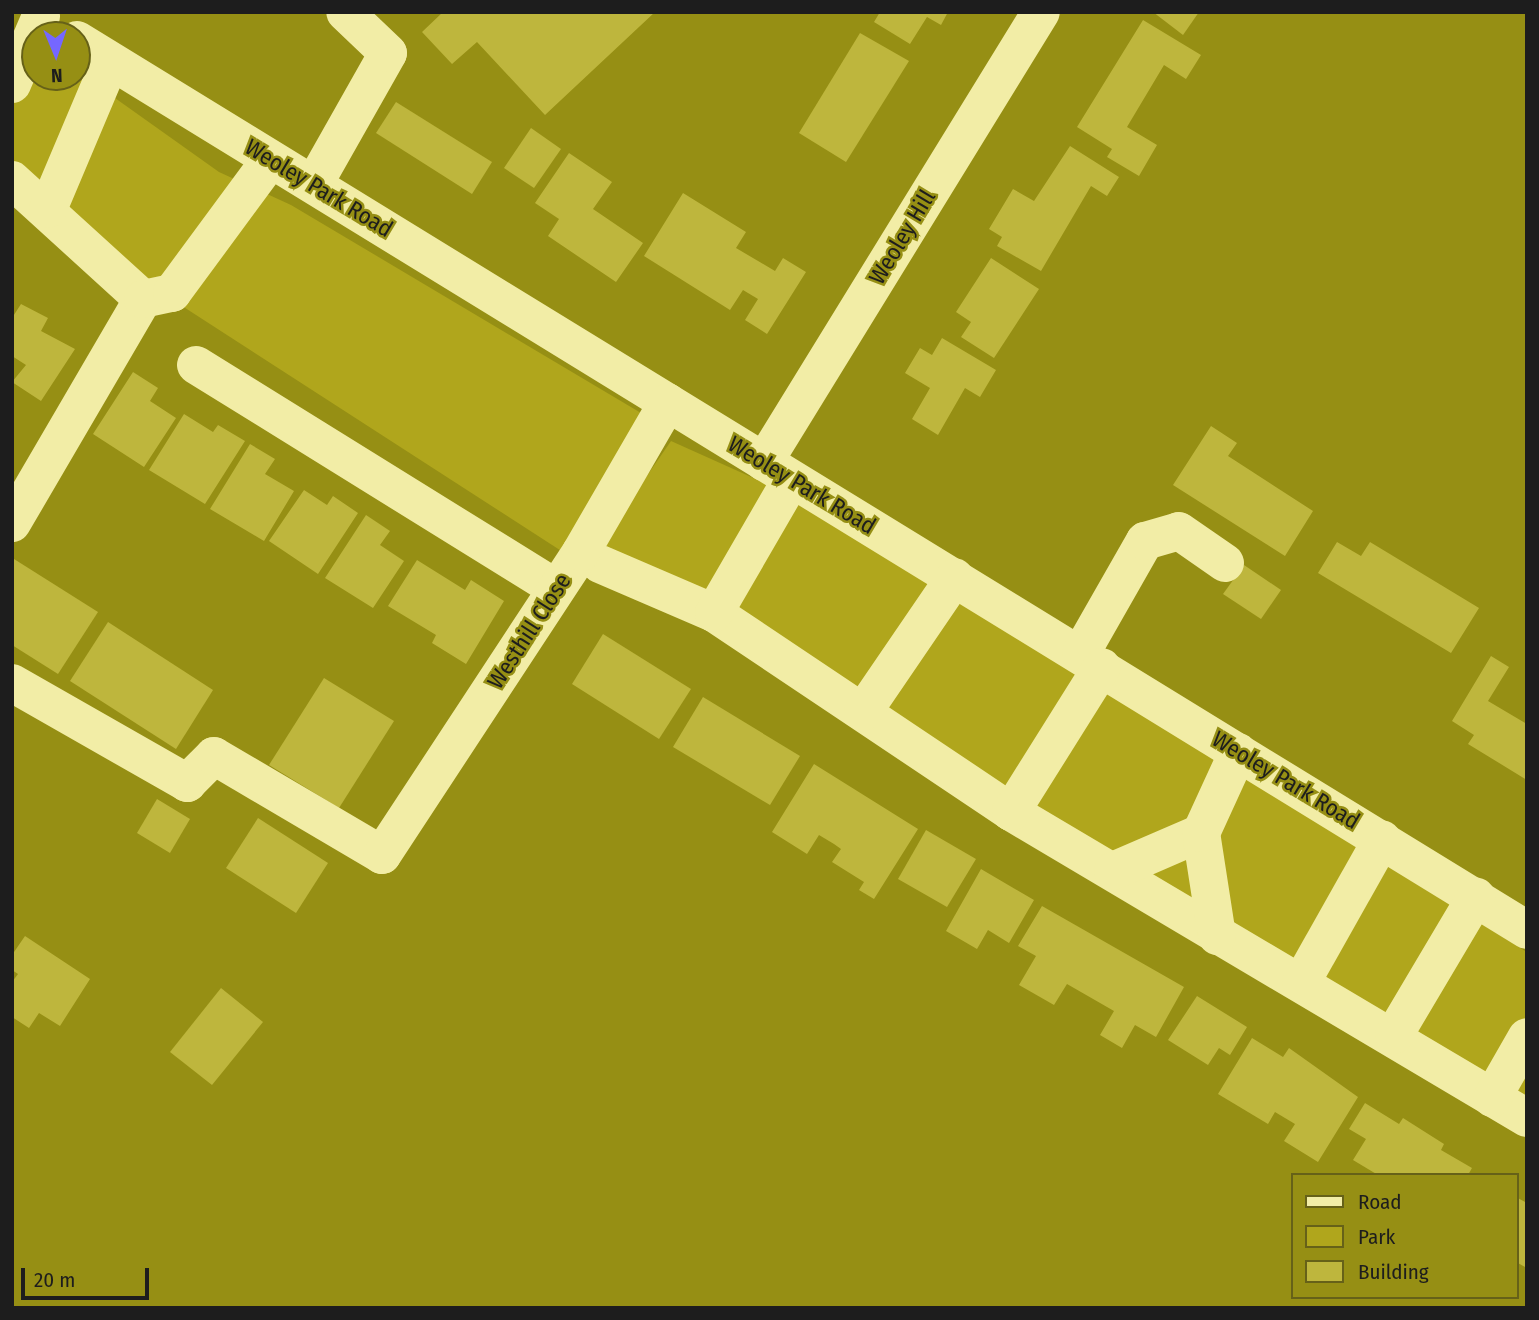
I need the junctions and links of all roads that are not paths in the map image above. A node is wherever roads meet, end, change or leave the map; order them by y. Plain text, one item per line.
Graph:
1 (345, 12) edge
2 (1041, 12) edge
3 (91, 49) edge
4 (110, 62) junction
5 (21, 69) edge
6 (12, 84) edge
7 (270, 160) junction
8 (12, 180) edge
9 (314, 184) junction
10 (48, 209) junction
11 (144, 299) junction
12 (196, 365) dead end
13 (668, 402) junction
14 (778, 471) junction
15 (12, 523) edge
16 (1225, 562) dead end
17 (600, 564) dead end
18 (955, 577) junction
19 (556, 588) junction
20 (714, 613) junction
21 (1092, 660) junction
22 (12, 683) edge
23 (863, 712) junction
24 (1238, 752) junction
25 (1011, 812) junction
26 (1200, 833) junction
27 (1382, 839) junction
28 (1113, 872) junction
29 (1476, 897) junction
30 (1527, 930) edge
31 (1217, 936) junction
32 (1301, 983) junction
33 (1394, 1035) junction
34 (1527, 1037) edge
35 (1492, 1098) junction
36 (1527, 1118) edge

1 - 9 street
2 - 14 street, Weoley Hill
3 - 4 street, Weoley Park Road
4 - 7 street, Weoley Park Road
4 - 10 street
5 - 6 street
7 - 9 street, Weoley Park Road
7 - 11 street
8 - 10 street
9 - 13 street, Weoley Park Road
10 - 11 street
11 - 15 street
12 - 19 street
13 - 14 street, Weoley Park Road
13 - 19 street, Westhill Close
14 - 18 street, Weoley Park Road
14 - 20 street, Weoley Hill
16 - 21 street
17 - 20 street
18 - 21 street, Weoley Park Road
18 - 23 street
19 - 22 street, Westhill Close
20 - 23 street
21 - 24 street, Weoley Park Road
21 - 25 street
23 - 25 street
24 - 26 street
24 - 27 street, Weoley Park Road
25 - 28 street
26 - 28 street
26 - 31 street
27 - 29 street, Weoley Park Road
27 - 32 street
28 - 31 street
29 - 30 street, Weoley Park Road
29 - 33 street
31 - 32 street
32 - 33 street
33 - 35 street
34 - 35 street
35 - 36 street

